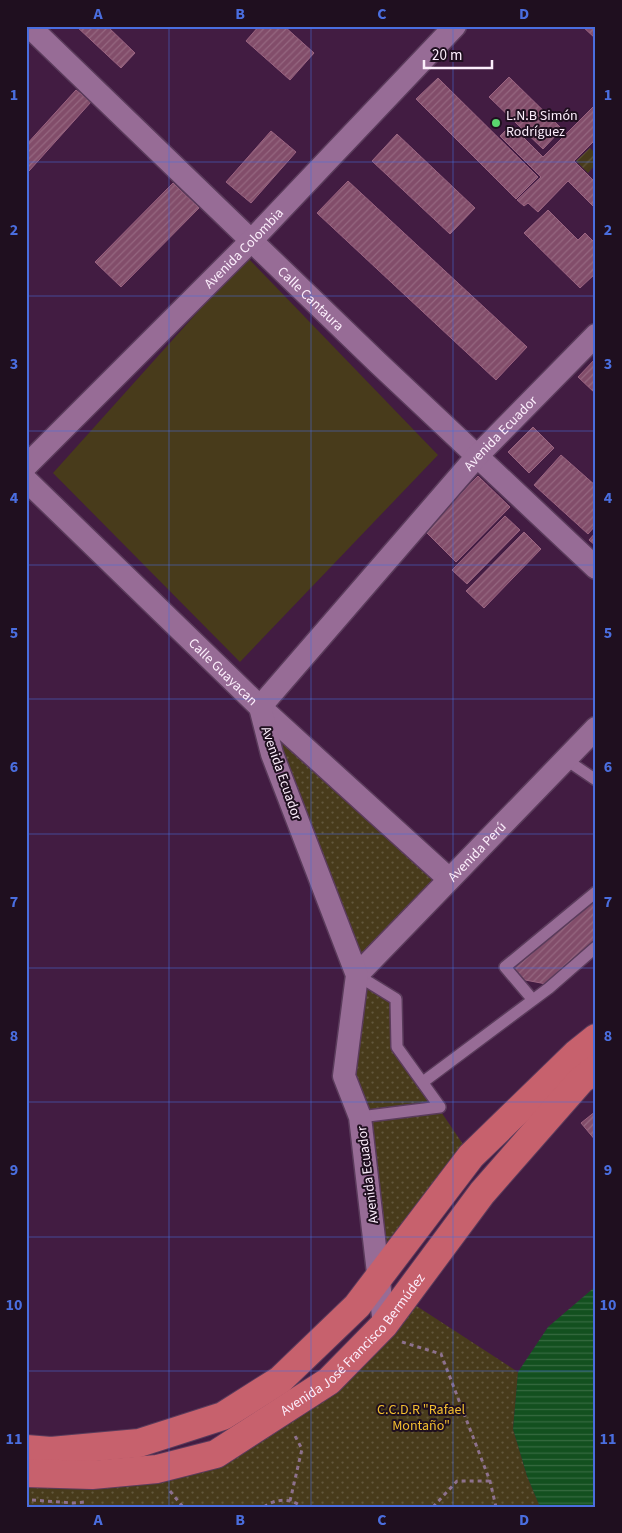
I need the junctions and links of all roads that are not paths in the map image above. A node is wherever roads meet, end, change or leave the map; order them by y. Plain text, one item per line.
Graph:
1 (455, 26) edge
2 (30, 29) edge
3 (251, 241) junction
4 (596, 335) edge
5 (478, 455) junction
6 (26, 466) edge
7 (26, 480) edge
8 (596, 568) edge
9 (260, 706) junction
10 (596, 728) edge
11 (565, 759) junction
12 (596, 780) edge
13 (448, 878) junction
14 (596, 892) edge
15 (596, 947) edge
16 (357, 975) junction
17 (533, 1000) junction
18 (596, 1038) edge
19 (596, 1069) edge
20 (423, 1082) junction
21 (360, 1117) junction
22 (379, 1279) junction
23 (392, 1333) junction
24 (26, 1449) edge
25 (26, 1473) edge

1 - 3 street, Avenida Colombia
2 - 3 street, Calle Cantaura
3 - 5 street, Calle Cantaura
3 - 6 street, Avenida Colombia
4 - 5 street, Avenida Ecuador
5 - 8 street, Calle Cantaura
5 - 9 street, Avenida Ecuador
7 - 9 street, Calle Guayacan
9 - 13 street, Calle Guayacan
9 - 16 street, Avenida Ecuador
10 - 11 street, Avenida Perú
11 - 12 lane
11 - 13 street, Avenida Perú
13 - 16 street, Avenida Perú
14 - 17 lane
15 - 17 lane
16 - 20 lane
16 - 21 street, Avenida Ecuador
17 - 20 lane
18 - 22 main road, Avenida José Francisco Bermúdez
19 - 23 main road, Avenida José Francisco Bermúdez
20 - 21 lane
21 - 22 street, Avenida Ecuador
22 - 23 street, Avenida Ecuador
22 - 24 main road, Avenida José Francisco Bermúdez
23 - 25 main road, Avenida José Francisco Bermúdez

